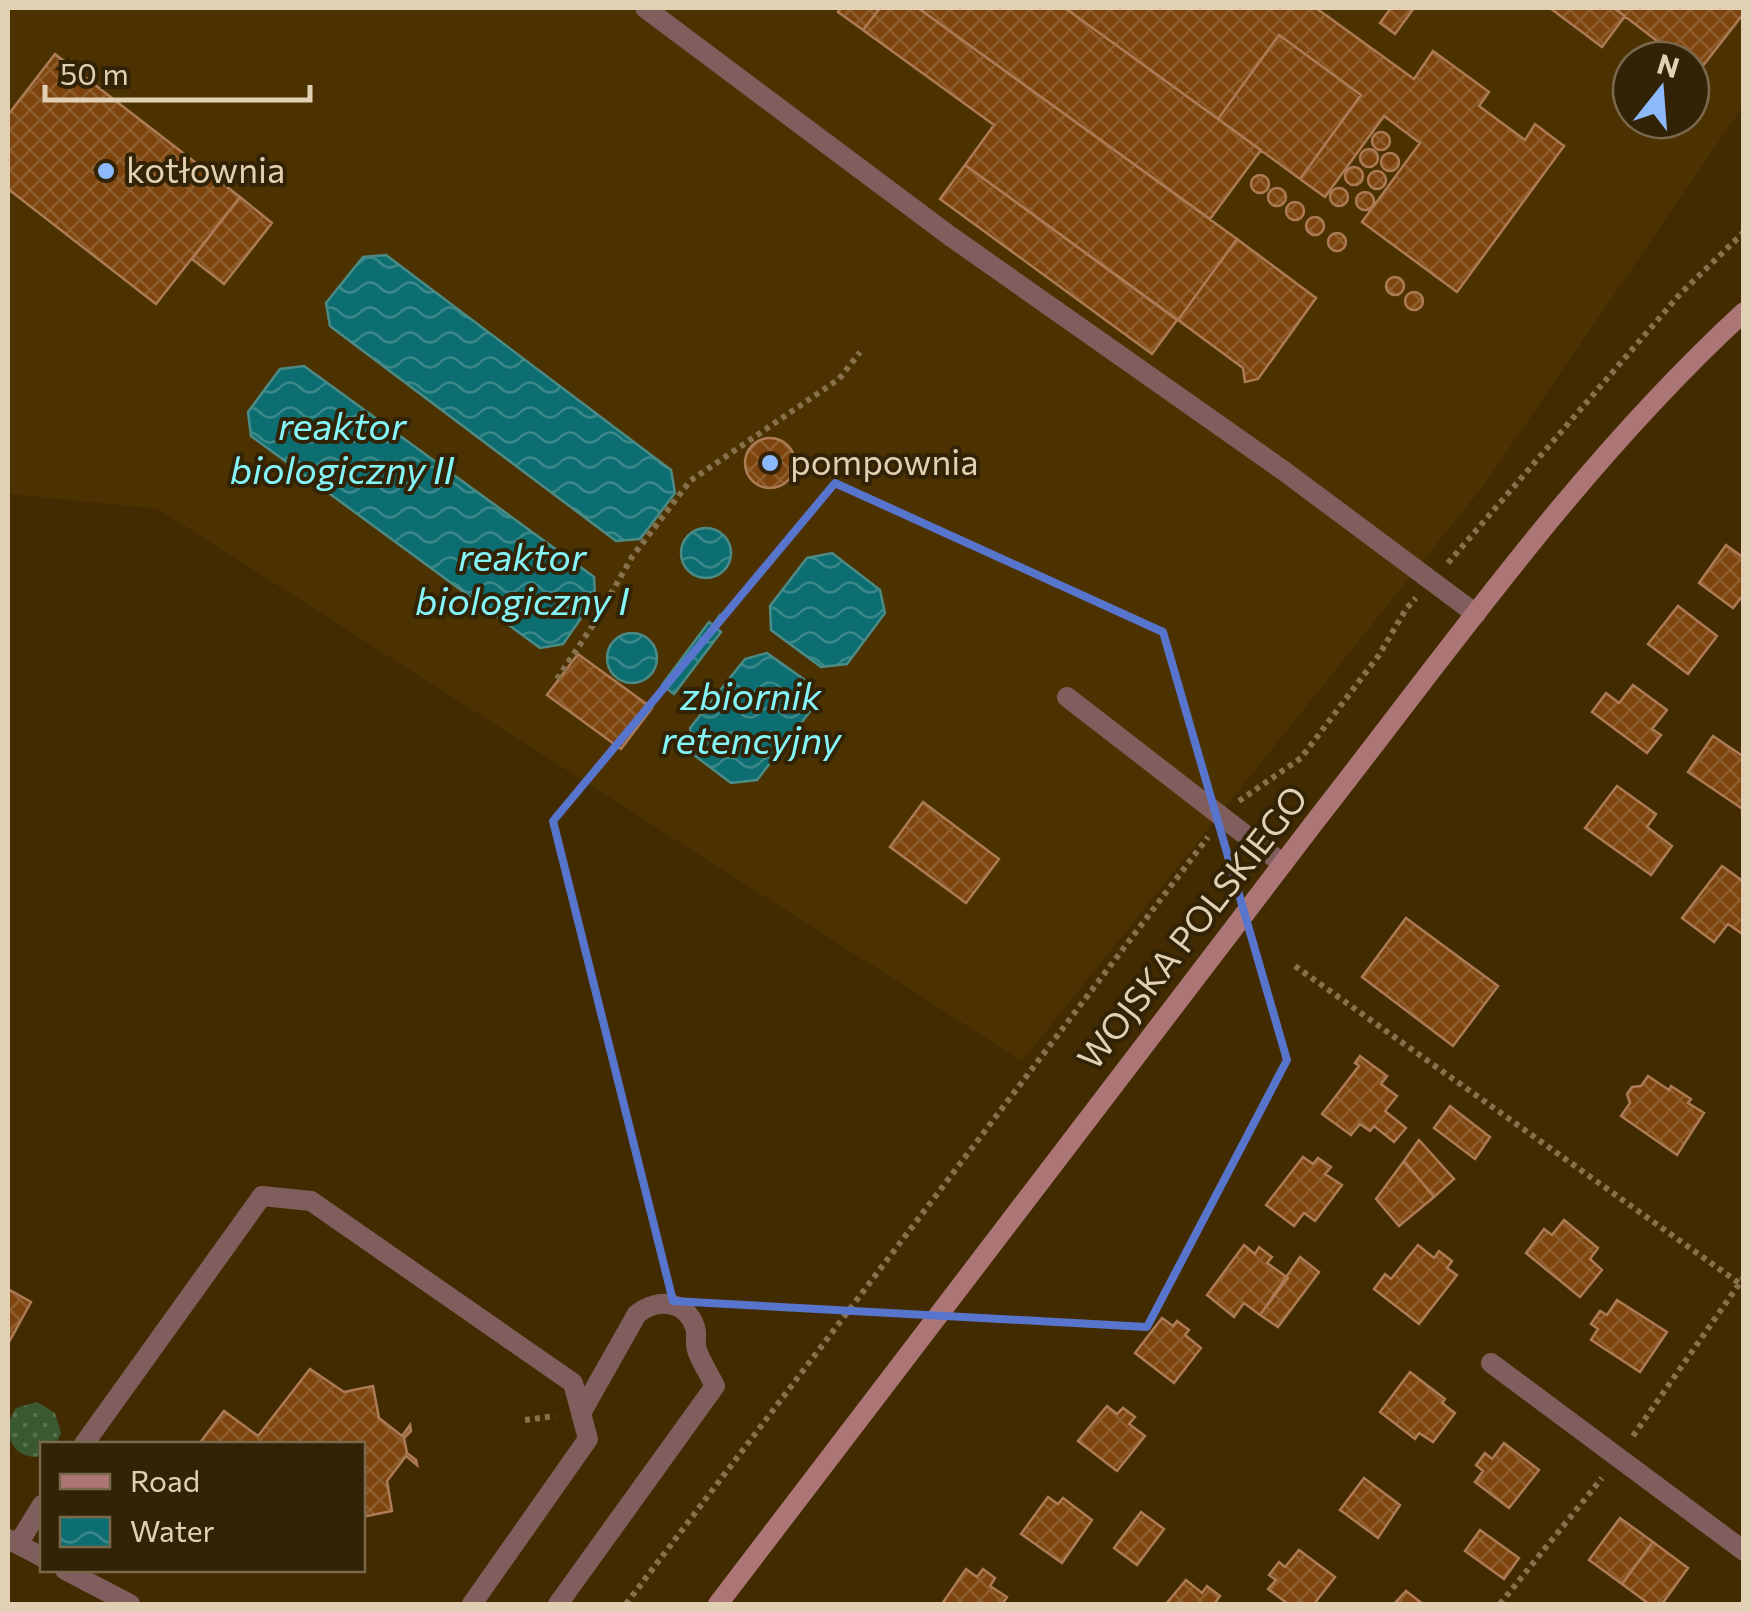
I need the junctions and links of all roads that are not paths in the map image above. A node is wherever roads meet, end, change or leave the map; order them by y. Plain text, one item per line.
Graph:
1 (645, 8) edge
2 (1744, 312) edge
3 (1476, 614) junction
4 (1067, 697) dead end
5 (1283, 864) junction
6 (1491, 1363) dead end
7 (581, 1413) junction
8 (85, 1442) edge
9 (40, 1507) edge
10 (13, 1541) edge
11 (1744, 1551) edge
12 (40, 1556) edge
13 (69, 1572) edge
14 (130, 1604) edge
15 (472, 1604) edge
16 (558, 1604) edge
17 (718, 1604) edge

1 - 3 street
2 - 3 main road, WOJSKA POLSKIEGO
3 - 5 main road, WOJSKA POLSKIEGO
4 - 5 street
5 - 17 main road, WOJSKA POLSKIEGO
6 - 11 street
7 - 8 street
7 - 15 street
7 - 16 street
9 - 10 street
10 - 12 street
13 - 14 street

